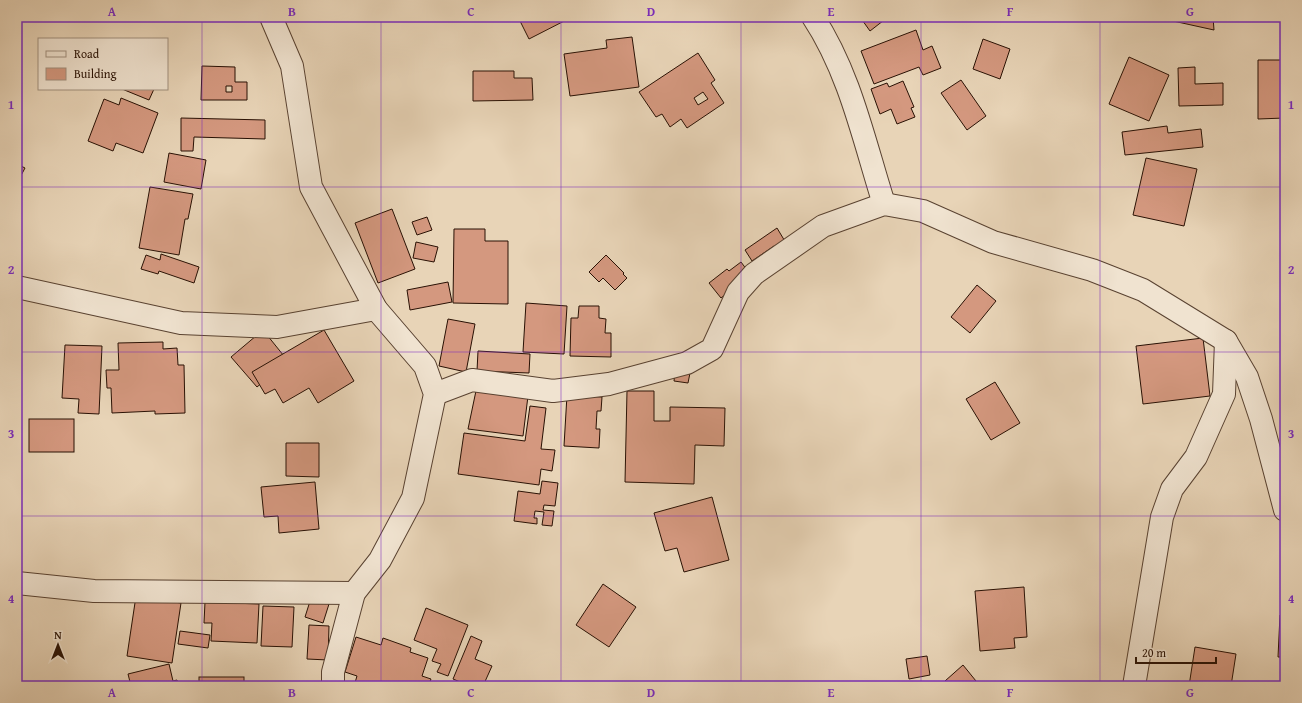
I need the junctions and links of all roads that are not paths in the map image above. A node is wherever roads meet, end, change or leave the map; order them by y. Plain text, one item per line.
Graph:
1 (271, 17) edge
2 (813, 17) edge
3 (884, 204) junction
4 (17, 287) edge
5 (376, 309) junction
6 (1226, 341) junction
7 (435, 394) junction
8 (1285, 510) edge
9 (17, 583) edge
10 (354, 593) junction
11 (333, 686) edge
12 (1134, 686) edge

1 - 5 street
2 - 3 street
3 - 6 street
3 - 7 street
4 - 5 street
5 - 7 street
6 - 8 street
6 - 12 street
7 - 10 street
9 - 10 street
10 - 11 street

